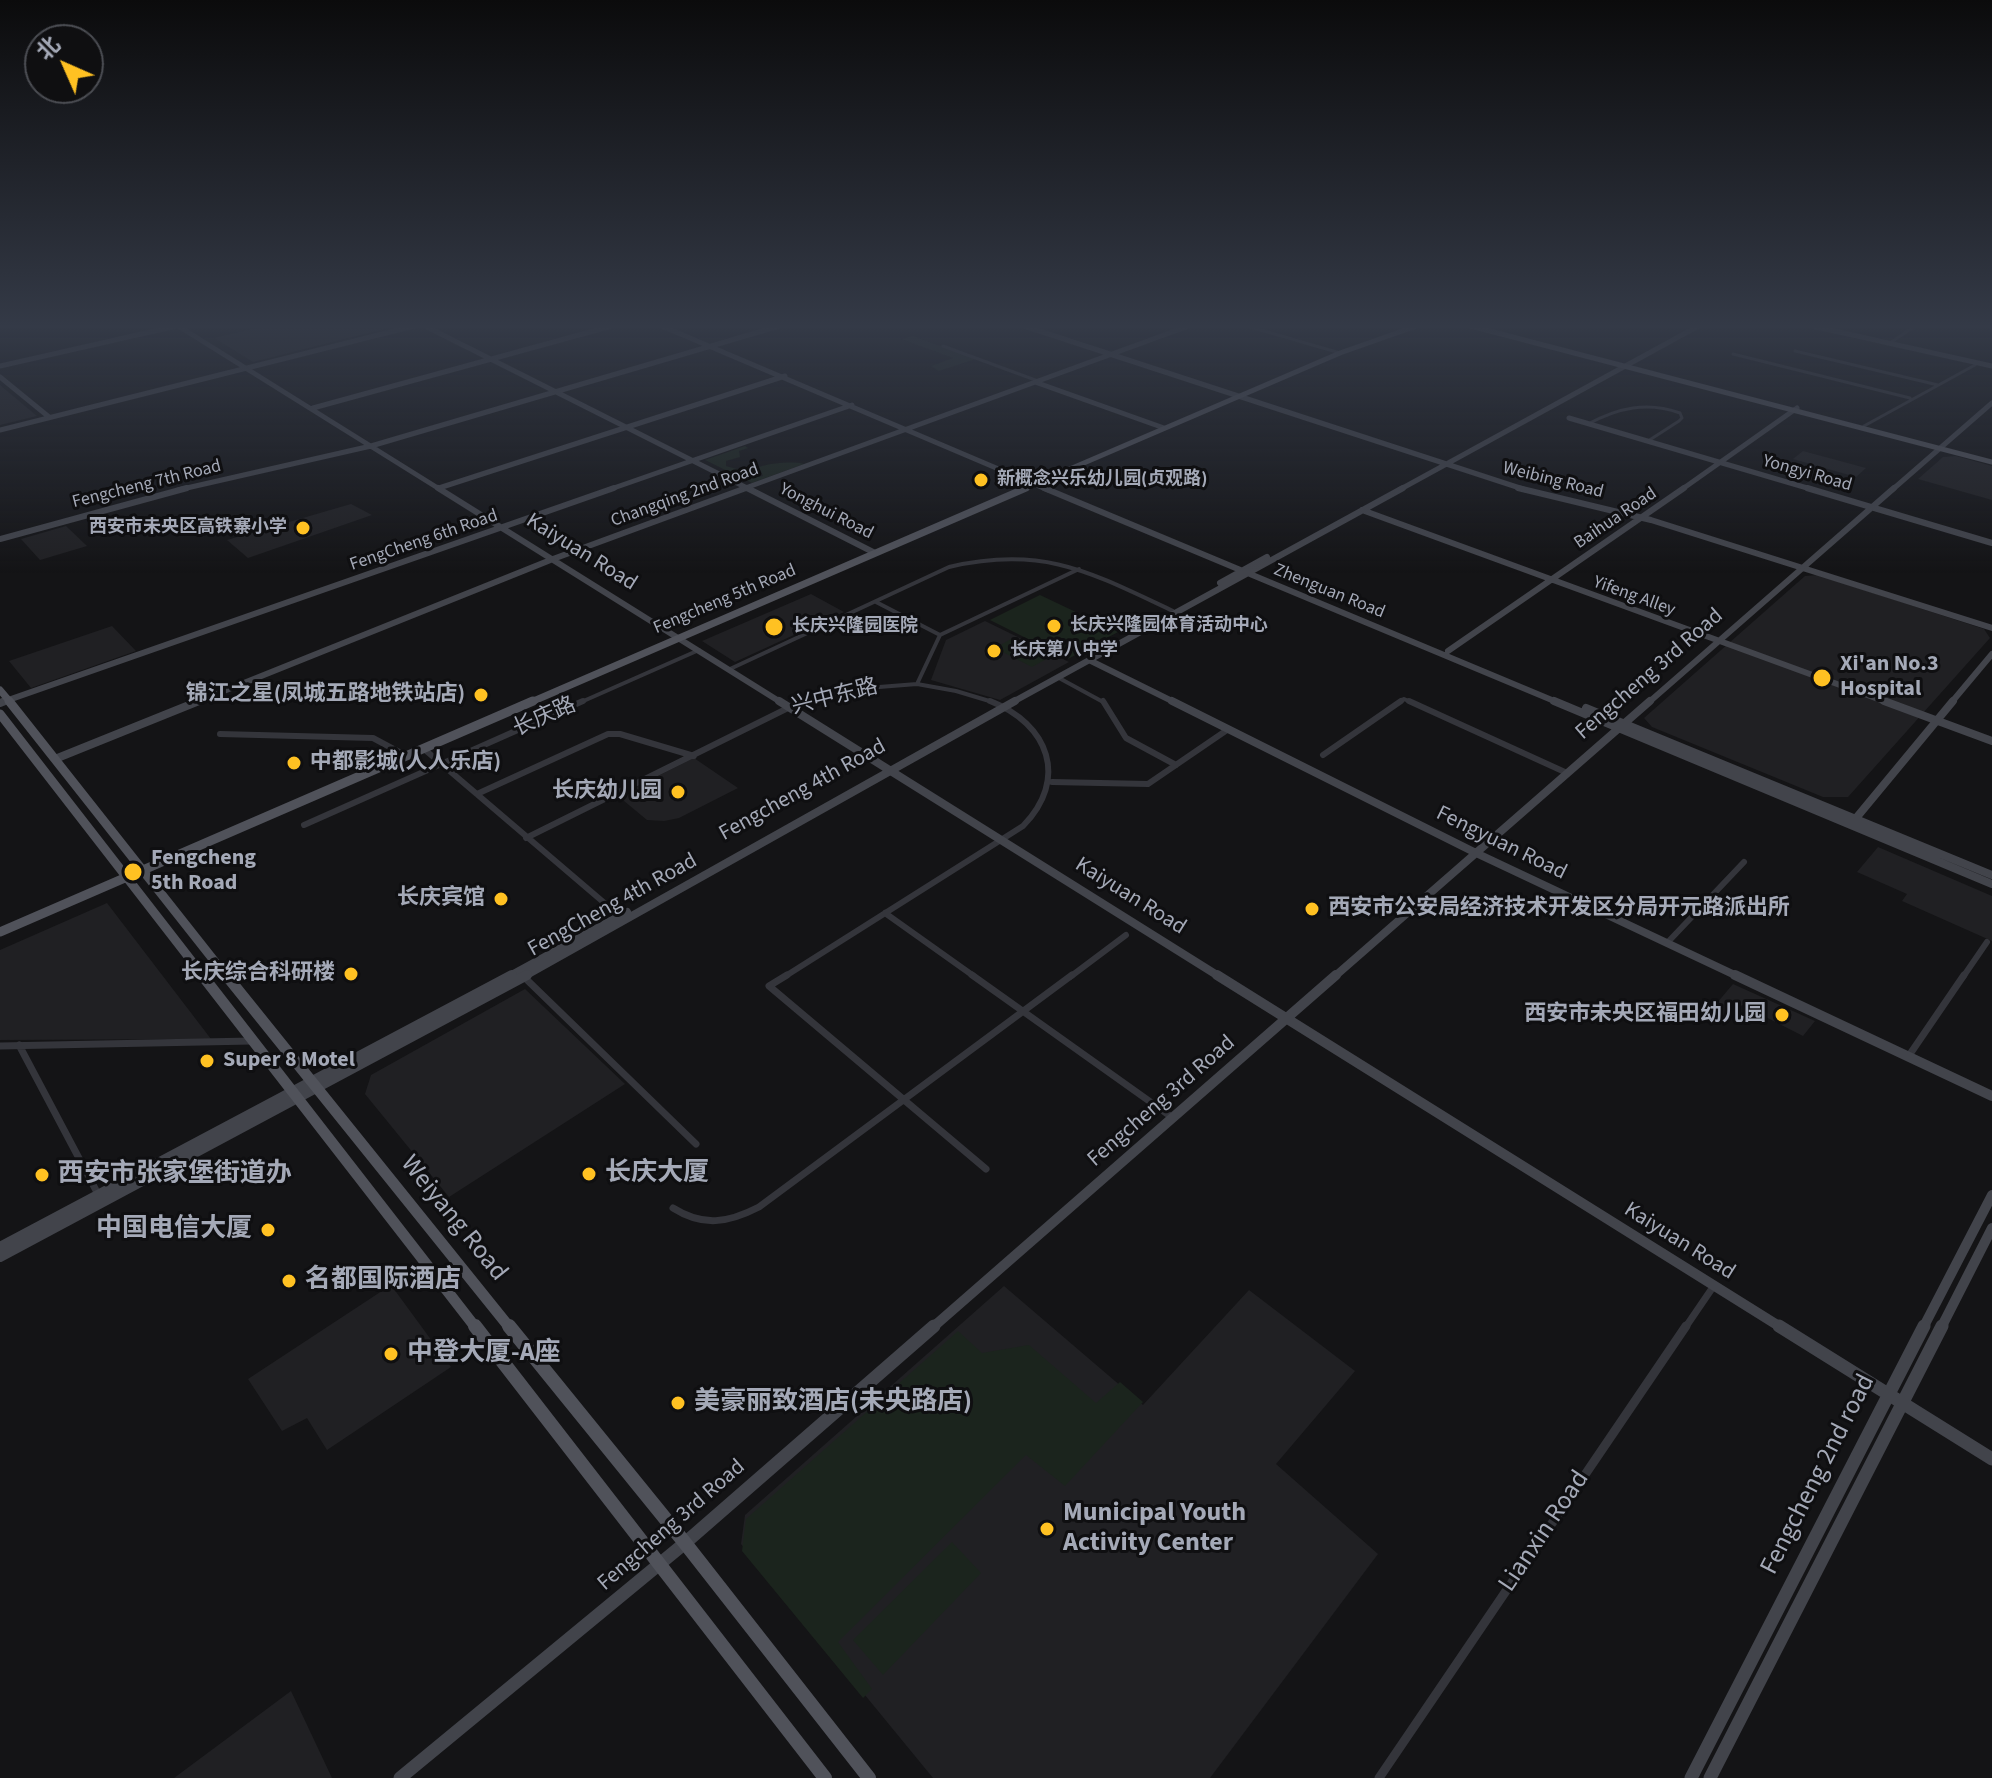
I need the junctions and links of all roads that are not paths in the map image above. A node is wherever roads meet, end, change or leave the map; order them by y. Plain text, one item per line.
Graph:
1 (36, 407) edge
2 (87, 407) edge
3 (317, 407) edge
4 (500, 407) edge
5 (586, 407) edge
6 (690, 407) edge
7 (845, 407) edge
8 (861, 407) edge
9 (967, 407) edge
10 (1107, 407) edge
11 (1206, 407) edge
12 (1280, 407) edge
13 (1544, 407) edge
14 (1788, 407) edge
15 (1895, 407) edge
16 (1987, 407) edge
17 (313, 408) joint
18 (1796, 409) junction
19 (48, 417) junction
20 (1569, 418) dead end
21 (1588, 424) junction
22 (1864, 426) junction
23 (627, 427) junction
24 (1161, 427) junction
25 (0, 428) edge
26 (911, 428) junction
27 (1648, 441) junction
28 (370, 445) junction
29 (1939, 447) junction
30 (693, 460) junction
31 (1992, 461) edge
32 (1444, 462) junction
33 (1717, 463) junction
34 (1033, 482) junction
35 (439, 488) junction
36 (747, 488) junction
37 (1875, 508) junction
38 (1361, 509) junction
39 (1646, 517) junction
40 (504, 528) junction
41 (0, 537) edge
42 (1992, 543) edge
43 (872, 552) junction
44 (553, 559) junction
45 (1807, 568) junction
46 (1079, 569) junction
47 (1248, 571) junction
48 (1549, 581) junction
49 (875, 602) junction
50 (1173, 611) junction
51 (1992, 627) edge
52 (940, 635) junction
53 (677, 636) junction
54 (1718, 642) junction
55 (699, 650) junction
56 (1448, 651) junction
57 (1992, 654) edge
58 (1087, 659) junction
59 (730, 669) junction
60 (1059, 678) junction
61 (917, 684) junction
62 (0, 690) edge
63 (4, 702) edge
64 (790, 707) junction
65 (1002, 707) junction
66 (0, 714) edge
67 (1937, 722) junction
68 (1622, 726) junction
69 (1227, 730) junction
70 (220, 734) dead end
71 (1992, 741) edge
72 (423, 748) junction
73 (401, 753) junction
74 (1323, 755) dead end
75 (694, 756) junction
76 (55, 759) junction
77 (441, 765) junction
78 (1176, 765) junction
79 (888, 769) junction
80 (1567, 773) junction
81 (1052, 782) junction
82 (477, 794) junction
83 (1853, 822) junction
84 (304, 825) dead end
85 (526, 838) junction
86 (1002, 840) junction
87 (1476, 853) junction
88 (1744, 862) dead end
89 (141, 868) junction
90 (124, 875) junction
91 (1992, 875) edge
92 (1992, 884) edge
93 (885, 913) junction
94 (622, 918) junction
95 (0, 929) edge
96 (1126, 935) dead end
97 (1987, 942) dead end
98 (1667, 943) junction
99 (521, 975) junction
100 (1024, 1011) junction
101 (1286, 1019) junction
102 (252, 1041) junction
103 (19, 1045) junction
104 (0, 1046) edge
105 (1908, 1057) junction
106 (314, 1086) junction
107 (296, 1096) junction
108 (1992, 1096) edge
109 (904, 1100) junction
110 (1173, 1118) junction
111 (696, 1144) dead end
112 (986, 1169) dead end
113 (1992, 1195) edge
114 (100, 1199) junction
115 (673, 1208) dead end
116 (1992, 1228) edge
117 (0, 1247) edge
118 (0, 1257) edge
119 (1713, 1287) junction
120 (1887, 1394) junction
121 (1903, 1404) junction
122 (1992, 1459) edge
123 (685, 1543) junction
124 (659, 1564) junction
125 (400, 1778) edge
126 (825, 1778) edge
127 (869, 1778) edge
128 (1379, 1778) edge
129 (1691, 1778) edge
130 (1710, 1778) edge

1 - 19 street
2 - 19 street
3 - 17 street
4 - 28 street, Fengcheng 7th Road
5 - 23 street, Yonghui Road
6 - 23 street
7 - 30 street, FengCheng 6th Road
8 - 26 street, Zhenguan Road
9 - 26 street, Changqing 2nd Road
10 - 24 street
11 - 24 main road, Fengcheng 5th Road
12 - 32 street, Weibing Road
13 - 32 street
14 - 18 main road
15 - 22 street
16 - 29 street, Fengcheng 3rd Road
17 - 28 street, Kaiyuan Road
18 - 22 main road
18 - 29 main road
18 - 33 street, Baihua Road
19 - 25 street
20 - 21 street, Yongyi Road
21 - 27 street, Yongyi Road
21 - 27 street
22 - 29 main road
23 - 30 street, Yonghui Road
23 - 35 street
24 - 34 main road, Fengcheng 5th Road
26 - 34 street, Zhenguan Road
26 - 36 street, Changqing 2nd Road
27 - 33 street, Yongyi Road
28 - 35 street, Kaiyuan Road
28 - 41 street, Fengcheng 7th Road
29 - 31 main road
29 - 37 street, Fengcheng 3rd Road
30 - 36 street, Yonghui Road
30 - 40 street, FengCheng 6th Road
32 - 38 street, FengCheng 4th Road
32 - 39 street, Weibing Road
33 - 37 street, Yongyi Road
33 - 39 street, Baihua Road
34 - 43 main road, Fengcheng 5th Road
34 - 47 street, Zhenguan Road
35 - 40 street, Kaiyuan Road
36 - 43 street, Yonghui Road
36 - 44 street, Changqing 2nd Road
37 - 42 street, Yongyi Road
37 - 45 street, Fengcheng 3rd Road
38 - 47 street, FengCheng 4th Road
38 - 48 street, Yifeng Alley
39 - 45 street, Weibing Road
39 - 48 street, Baihua Road
40 - 44 street, Kaiyuan Road
40 - 63 street, FengCheng 6th Road
43 - 53 main road, Fengcheng 5th Road
44 - 53 street, Kaiyuan Road
44 - 76 street, Changqing 2nd Road
45 - 51 street, Weibing Road
45 - 54 street, Fengcheng 3rd Road
46 - 49 street
46 - 50 street
46 - 52 street
47 - 50 street
47 - 56 street, Zhenguan Road
47 - 58 street, FengCheng 4th Road
47 - 68 street, Zhenguan Road
48 - 54 street, Yifeng Alley
48 - 56 street, Baihua Road
49 - 52 street
49 - 59 street
50 - 58 street
52 - 61 street
53 - 55 street, Kaiyuan Road
53 - 72 main road, Fengcheng 5th Road
53 - 73 main road, Fengcheng 5th Road
54 - 67 street, Yifeng Alley
54 - 68 street, Fengcheng 3rd Road
55 - 59 street, Kaiyuan Road
55 - 77 street, 长庆路
56 - 68 street, Zhenguan Road
57 - 67 street
58 - 60 street, FengCheng 4th Road
58 - 65 street
58 - 69 street, Fengyuan Road
59 - 64 street, Kaiyuan Road
60 - 65 street, FengCheng 4th Road
60 - 78 street
61 - 64 street, 兴中东路
61 - 65 street, 兴中东路
62 - 63 main road, Weiyang Road
63 - 76 main road, Weiyang Road
64 - 75 street, 兴中东路
64 - 79 street, Kaiyuan Road
65 - 79 street, FengCheng 4th Road
65 - 81 street, 兴中东路
66 - 90 main road, Weiyang Road
67 - 71 street, Yifeng Alley
67 - 83 street
68 - 80 street, Fengcheng 3rd Road
68 - 83 street, Zhenguan Road
69 - 78 street
69 - 87 street, Fengyuan Road
70 - 73 street
72 - 77 street
72 - 89 main road, Fengcheng 5th Road
73 - 89 main road, Fengcheng 5th Road
74 - 80 street
75 - 82 street
75 - 85 street, 兴中东路
76 - 89 main road, Weiyang Road
77 - 82 street
77 - 84 street, 长庆路
78 - 81 street
79 - 86 street, Kaiyuan Road
79 - 94 street, FengCheng 4th Road
80 - 87 street, Fengcheng 3rd Road
81 - 86 street
82 - 85 street
83 - 91 street, Zhenguan Road
83 - 92 street, Zhenguan Road
85 - 94 street
86 - 93 street
86 - 101 street, Kaiyuan Road
87 - 98 street, Fengyuan Road
87 - 101 street, Fengcheng 3rd Road
88 - 98 street
89 - 90 main road, Fengcheng 5th Road
89 - 106 main road, Weiyang Road
90 - 95 main road, Fengcheng 5th Road
90 - 102 main road, Weiyang Road
93 - 100 street
93 - 109 street
94 - 99 street, FengCheng 4th Road
96 - 100 street
97 - 105 street
98 - 105 street, Fengyuan Road
99 - 106 street, FengCheng 4th Road
99 - 111 street
100 - 109 street
100 - 110 street
101 - 110 street, Fengcheng 3rd Road
101 - 119 street, Kaiyuan Road
102 - 103 street
102 - 107 main road, Weiyang Road
103 - 104 street
103 - 114 street
105 - 108 street, Fengyuan Road
106 - 107 street, FengCheng 4th Road
106 - 123 main road, Weiyang Road
107 - 114 street
107 - 124 main road, Weiyang Road
109 - 112 street
109 - 115 street
110 - 123 street, Fengcheng 3rd Road
113 - 120 street, Fengcheng 2nd road
114 - 117 street
114 - 118 street
116 - 121 street, Fengcheng 2nd road
119 - 120 street, Kaiyuan Road
119 - 128 street, Lianxin Road
120 - 121 street, Kaiyuan Road
120 - 129 street, Fengcheng 2nd road
121 - 122 street, Kaiyuan Road
121 - 130 street, Fengcheng 2nd road
123 - 124 street, Fengcheng 3rd Road
123 - 127 main road, Weiyang Road
124 - 125 street, Fengcheng 3rd Road
124 - 126 main road, Weiyang Road

